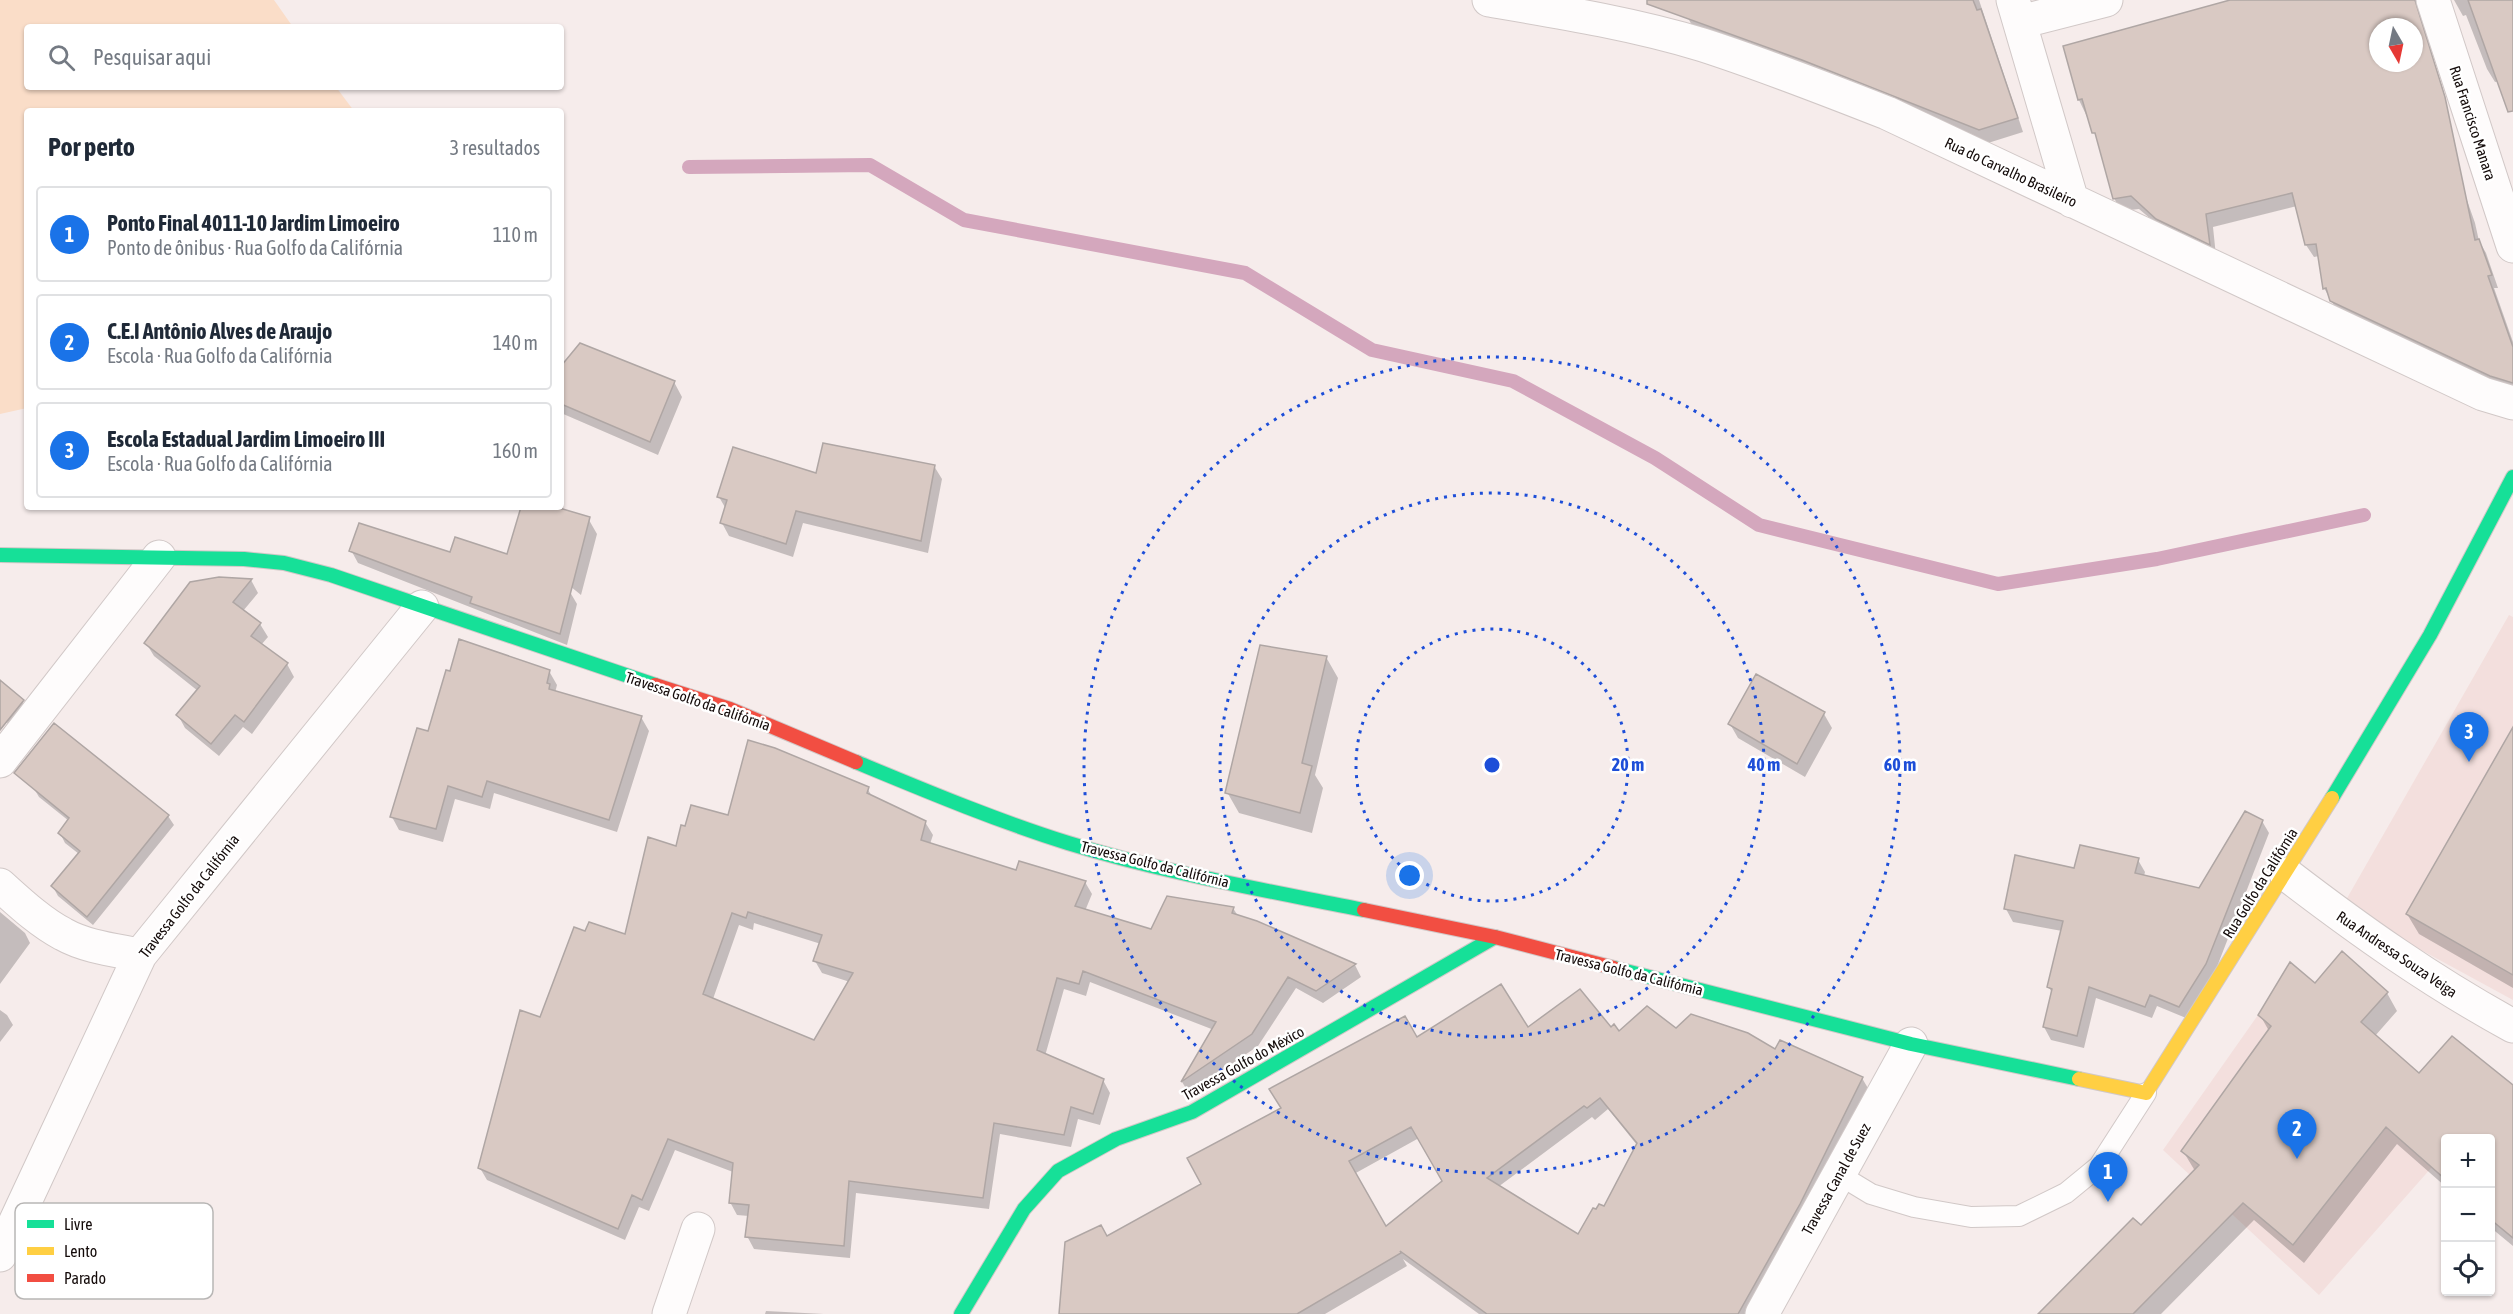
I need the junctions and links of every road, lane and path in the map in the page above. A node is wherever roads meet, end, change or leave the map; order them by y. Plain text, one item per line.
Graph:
1 (1489, 0) edge
2 (2106, 0) edge
3 (2433, 0) edge
4 (2016, 11) edge
5 (2072, 201) junction
6 (2513, 246) edge
7 (2513, 403) edge
8 (2513, 477) edge
9 (0, 555) edge
10 (159, 557) junction
11 (422, 607) junction
12 (0, 761) edge
13 (2286, 874) junction
14 (0, 885) edge
15 (1495, 937) junction
16 (140, 955) junction
17 (2513, 1026) edge
18 (1911, 1044) junction
19 (2146, 1094) junction
20 (1838, 1174) junction
21 (24, 1203) edge
22 (15, 1223) edge
23 (698, 1229) dead end
24 (0, 1255) edge
25 (669, 1314) edge
26 (961, 1314) edge
27 (1762, 1314) edge

1 - 5 street, Rua do Carvalho Brasileiro
2 - 4 street
3 - 6 street, Rua Francisco Manara
4 - 5 street
5 - 7 street, Rua do Carvalho Brasileiro
8 - 13 street, Rua Golfo da Califórnia
9 - 10 street, Travessa Golfo da Califórnia
10 - 11 street, Travessa Golfo da Califórnia
10 - 12 street
11 - 15 street, Travessa Golfo da Califórnia
11 - 16 street, Travessa Golfo da Califórnia
13 - 17 street, Rua Andressa Souza Veiga
13 - 19 street, Rua Golfo da Califórnia
14 - 16 street
15 - 18 street, Travessa Golfo da Califórnia
15 - 26 street, Travessa Golfo do México
16 - 21 street, Travessa Golfo da Califórnia
18 - 19 street
18 - 20 street, Travessa Canal de Suez
19 - 20 lane
20 - 27 street, Travessa Canal de Suez
22 - 24 street, Travessa Golfo da Califórnia
23 - 25 street

